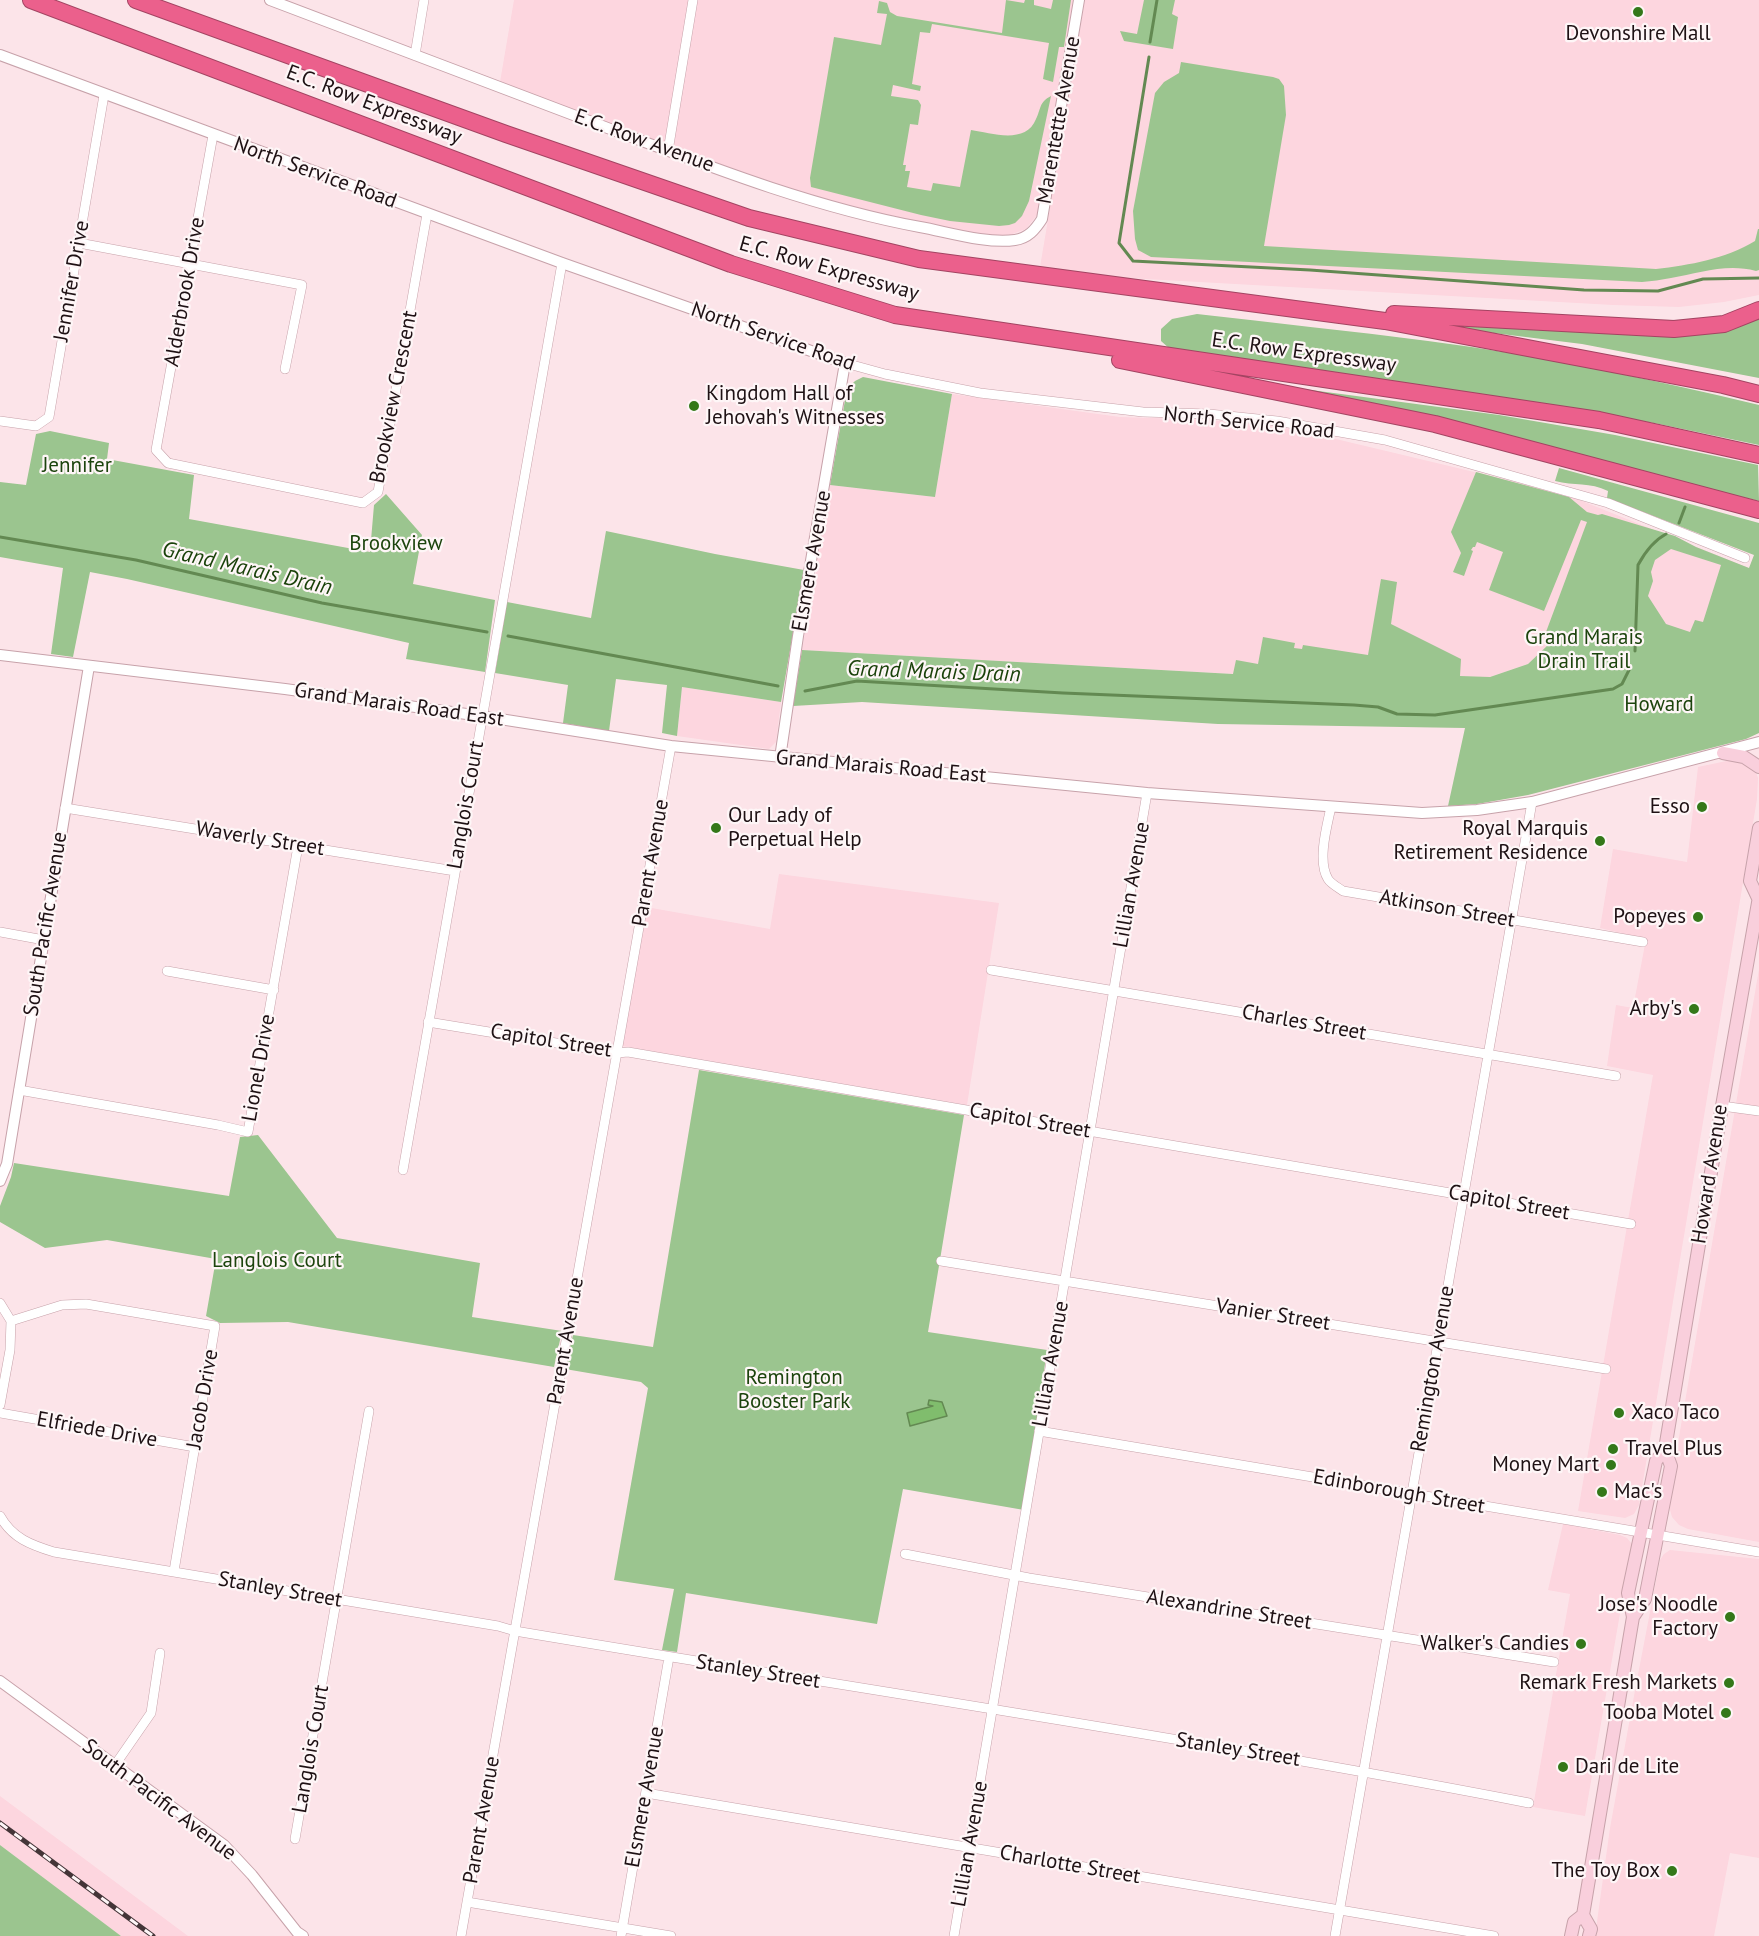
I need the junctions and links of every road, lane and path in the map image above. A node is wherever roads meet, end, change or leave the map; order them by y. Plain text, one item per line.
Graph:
1 (32, 0) edge
2 (136, 0) edge
3 (270, 0) edge
4 (424, 0) edge
5 (693, 0) edge
6 (1079, 0) edge
7 (0, 55) edge
8 (415, 55) junction
9 (104, 94) junction
10 (213, 135) junction
11 (668, 151) junction
12 (427, 214) junction
13 (1028, 236) joint
14 (79, 243) junction
15 (562, 263) junction
16 (190, 265) junction
17 (1257, 304) junction
18 (1759, 310) edge
19 (895, 315) junction
20 (845, 363) junction
21 (285, 369) dead end
22 (1723, 385) junction
23 (1759, 389) edge
24 (1759, 394) edge
25 (0, 421) edge
26 (156, 450) joint
27 (1759, 455) edge
28 (1739, 506) junction
29 (1759, 510) edge
30 (1759, 516) edge
31 (1745, 558) dead end
32 (0, 655) edge
33 (89, 666) junction
34 (481, 716) junction
35 (1759, 742) edge
36 (671, 747) junction
37 (1723, 753) junction
38 (780, 758) junction
39 (1759, 767) edge
40 (1147, 793) junction
41 (1532, 802) junction
42 (1331, 807) junction
43 (65, 808) junction
44 (1759, 828) edge
45 (298, 846) junction
46 (455, 871) junction
47 (1758, 898) edge
48 (1511, 920) junction
49 (0, 932) edge
50 (44, 940) junction
51 (1643, 942) dead end
52 (992, 970) dead end
53 (167, 971) dead end
54 (274, 990) junction
55 (1114, 991) junction
56 (428, 1022) junction
57 (617, 1053) junction
58 (1488, 1054) junction
59 (1616, 1076) dead end
60 (19, 1090) junction
61 (1722, 1106) junction
62 (1759, 1111) edge
63 (1090, 1131) junction
64 (403, 1170) dead end
65 (0, 1181) edge
66 (1464, 1195) junction
67 (1631, 1224) dead end
68 (941, 1261) dead end
69 (1065, 1281) junction
70 (0, 1303) edge
71 (11, 1321) junction
72 (1438, 1342) junction
73 (1606, 1369) dead end
74 (0, 1406) edge
75 (369, 1411) dead end
76 (0, 1413) edge
77 (1039, 1431) junction
78 (195, 1447) junction
79 (1665, 1449) junction
80 (1412, 1494) junction
81 (0, 1516) edge
82 (1640, 1532) junction
83 (1658, 1535) junction
84 (1759, 1552) edge
85 (905, 1554) dead end
86 (174, 1571) junction
87 (1015, 1576) junction
88 (337, 1599) junction
89 (1633, 1617) junction
90 (515, 1631) junction
91 (1387, 1636) junction
92 (160, 1653) dead end
93 (669, 1657) junction
94 (1554, 1662) dead end
95 (0, 1681) edge
96 (992, 1709) junction
97 (115, 1765) junction
98 (1364, 1771) junction
99 (646, 1793) junction
100 (1529, 1803) dead end
101 (295, 1839) dead end
102 (969, 1848) junction
103 (467, 1902) junction
104 (1340, 1910) junction
105 (1583, 1915) junction
106 (622, 1932) edge
107 (303, 1936) edge
108 (461, 1936) edge
109 (671, 1936) edge
110 (954, 1936) edge
111 (1335, 1936) edge
112 (1494, 1936) edge
113 (1571, 1936) edge
114 (1589, 1936) edge

1 - 19 highway, E.C. Row Expressway
2 - 17 highway, E.C. Row Expressway
3 - 8 street, E.C. Row Avenue
4 - 8 street
5 - 11 street
6 - 13 street, Marentette Avenue
7 - 9 street, North Service Road
8 - 11 street, E.C. Row Avenue
9 - 10 street, North Service Road
9 - 14 street, Jennifer Drive
10 - 12 street, North Service Road
10 - 16 street, Alderbrook Drive
11 - 13 street, E.C. Row Avenue
12 - 15 street, North Service Road
12 - 26 street, Brookview Crescent
14 - 16 street
14 - 25 street, Jennifer Drive
15 - 20 street, North Service Road
15 - 34 street, Langlois Court
16 - 21 street
16 - 26 street, Alderbrook Drive
17 - 18 highway
17 - 22 highway, E.C. Row Expressway
19 - 27 highway, E.C. Row Expressway
19 - 28 highway
20 - 31 street, North Service Road
20 - 38 street, Elsmere Avenue
22 - 23 highway
22 - 24 highway, E.C. Row Expressway
28 - 29 highway
28 - 30 highway
32 - 33 street, Grand Marais Road East
33 - 34 street, Grand Marais Road East
33 - 43 street, South Pacific Avenue
34 - 36 street, Grand Marais Road East
34 - 46 street, Langlois Court
35 - 37 street, Grand Marais Road East
36 - 38 street, Grand Marais Road East
36 - 57 street, Parent Avenue
37 - 39 main road
37 - 41 street, Grand Marais Road East
38 - 40 street, Grand Marais Road East
40 - 42 street, Grand Marais Road East
40 - 55 street, Lillian Avenue
41 - 42 street, Grand Marais Road East
41 - 48 street, Remington Avenue
42 - 48 street, Atkinson Street
43 - 45 street, Waverly Street
43 - 50 street, South Pacific Avenue
44 - 47 main road, Howard Avenue
45 - 46 street, Waverly Street
45 - 54 street, Lionel Drive
46 - 56 street, Langlois Court
47 - 61 main road, Howard Avenue
48 - 51 street, Atkinson Street
48 - 58 street, Remington Avenue
49 - 50 street
50 - 60 street, South Pacific Avenue
52 - 55 street, Charles Street
53 - 54 street
54 - 60 street, Lionel Drive
55 - 58 street, Charles Street
55 - 63 street, Lillian Avenue
56 - 57 street, Capitol Street
56 - 64 street, Langlois Court
57 - 63 street, Capitol Street
57 - 90 street, Parent Avenue
58 - 59 street, Charles Street
58 - 66 street, Remington Avenue
60 - 65 street, South Pacific Avenue
61 - 62 street
61 - 79 main road, Howard Avenue
63 - 66 street, Capitol Street
63 - 69 street, Lillian Avenue
66 - 67 street, Capitol Street
66 - 72 street, Remington Avenue
68 - 69 street, Vanier Street
69 - 72 street, Vanier Street
69 - 77 street, Lillian Avenue
70 - 71 street
71 - 74 street
71 - 78 street, Jacob Drive
72 - 73 street, Vanier Street
72 - 80 street, Remington Avenue
75 - 88 street, Langlois Court
76 - 78 street, Elfriede Drive
77 - 80 street, Edinborough Street
77 - 87 street, Lillian Avenue
78 - 86 street, Jacob Drive
79 - 82 main road, Howard Avenue
79 - 83 main road, Howard Avenue
80 - 82 street, Edinborough Street
80 - 91 street, Remington Avenue
81 - 86 street, Stanley Street
82 - 83 street, Edinborough Street
82 - 89 main road, Howard Avenue
83 - 84 street, Edinborough Street
83 - 89 main road, Howard Avenue
85 - 87 street, Alexandrine Street
86 - 88 street, Stanley Street
87 - 91 street, Alexandrine Street
87 - 96 street, Lillian Avenue
88 - 90 street, Stanley Street
88 - 101 street, Langlois Court
89 - 105 main road, Howard Avenue
90 - 93 street, Stanley Street
90 - 103 street, Parent Avenue
91 - 94 street, Alexandrine Street
91 - 98 street, Remington Avenue
92 - 97 street
93 - 96 street, Stanley Street
93 - 99 street, Elsmere Avenue
95 - 97 street, South Pacific Avenue
96 - 98 street, Stanley Street
96 - 102 street, Lillian Avenue
97 - 107 street, South Pacific Avenue
98 - 100 street, Stanley Street
98 - 104 street, Remington Avenue
99 - 102 street, Charlotte Street
99 - 106 street, Elsmere Avenue
102 - 104 street, Charlotte Street
102 - 110 street, Lillian Avenue
103 - 106 street
103 - 108 street, Parent Avenue
104 - 111 street, Remington Avenue
104 - 112 street, Charlotte Street
105 - 113 main road, Howard Avenue
105 - 114 main road, Howard Avenue
106 - 109 street

